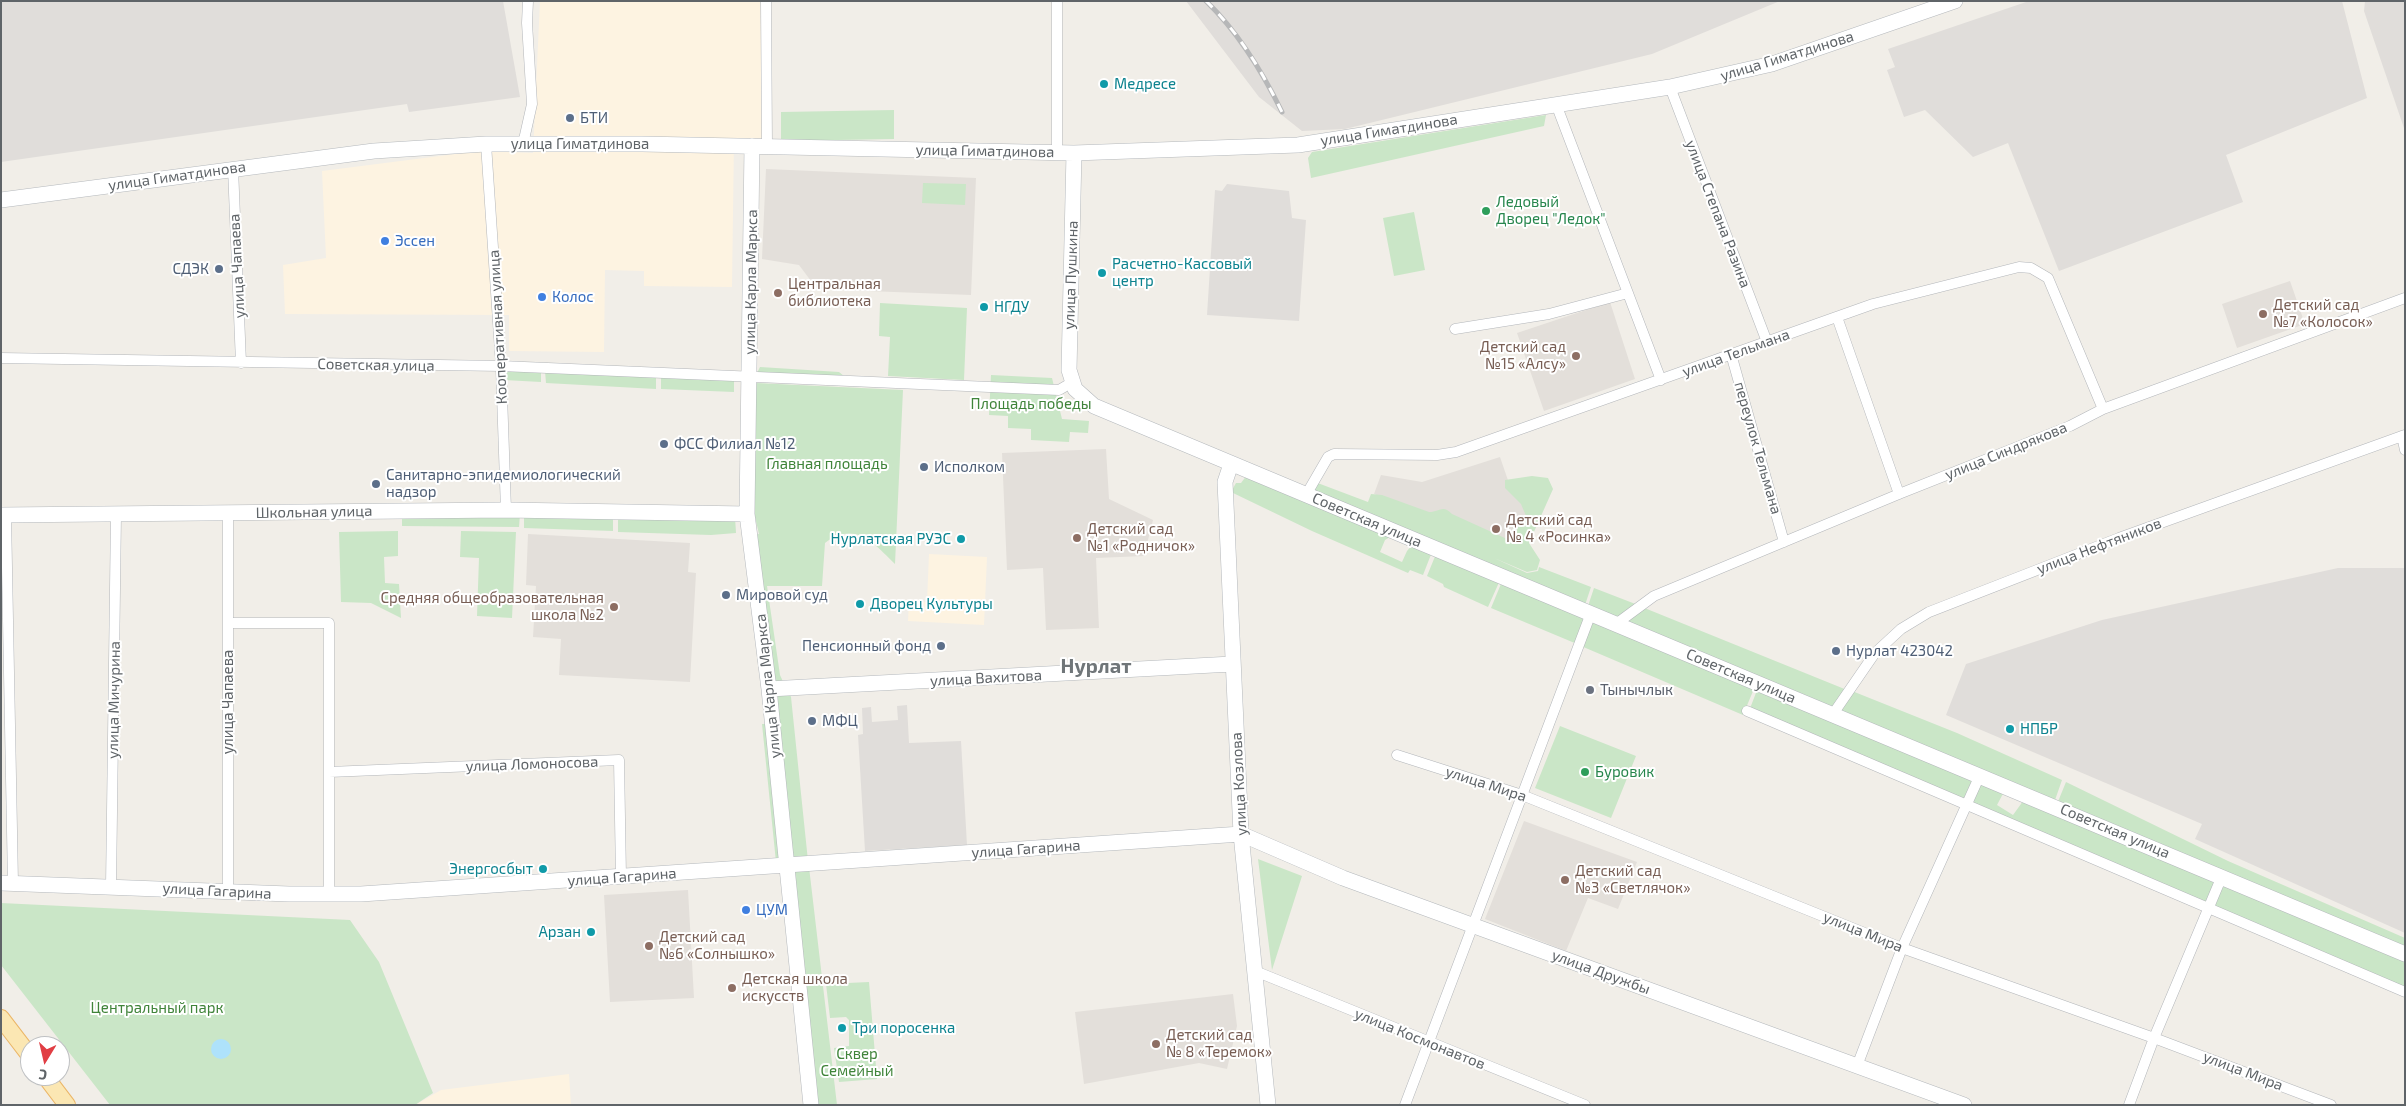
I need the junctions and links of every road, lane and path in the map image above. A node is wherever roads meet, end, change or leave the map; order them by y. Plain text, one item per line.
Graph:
1 (528, 1) edge
2 (766, 1) edge
3 (1057, 1) edge
4 (1956, 1) edge
5 (1670, 87) junction
6 (1556, 104) junction
7 (486, 144) junction
8 (523, 144) junction
9 (760, 146) junction
10 (1058, 152) junction
11 (1074, 153) junction
12 (233, 168) junction
13 (1, 200) edge
14 (1628, 293) junction
15 (2405, 298) edge
16 (1838, 316) junction
17 (1455, 329) dead end
18 (1767, 342) junction
19 (1731, 354) junction
20 (1, 358) edge
21 (242, 363) junction
22 (501, 366) junction
23 (750, 376) junction
24 (1661, 380) junction
25 (1075, 389) junction
26 (2103, 410) junction
27 (2403, 436) edge
28 (2405, 450) edge
29 (1231, 464) junction
30 (1899, 494) junction
31 (1306, 495) junction
32 (506, 510) junction
33 (228, 513) junction
34 (116, 514) junction
35 (747, 514) junction
36 (4, 515) edge
37 (1784, 542) junction
38 (1591, 613) junction
39 (228, 623) junction
40 (1616, 624) junction
41 (1232, 664) junction
42 (769, 689) junction
43 (1747, 711) dead end
44 (1833, 714) junction
45 (1397, 755) dead end
46 (329, 772) junction
47 (1980, 775) junction
48 (1522, 795) junction
49 (1966, 805) junction
50 (1241, 834) junction
51 (786, 865) junction
52 (2222, 876) junction
53 (621, 877) junction
54 (7, 883) edge
55 (111, 886) junction
56 (228, 892) junction
57 (329, 895) junction
58 (2209, 907) junction
59 (1473, 925) junction
60 (1902, 948) junction
61 (2405, 954) edge
62 (1255, 972) junction
63 (2405, 992) edge
64 (1, 1018) edge
65 (2154, 1038) junction
66 (20, 1043) edge
67 (1428, 1043) junction
68 (1857, 1066) junction
69 (53, 1086) edge
70 (67, 1105) edge
71 (811, 1105) edge
72 (1268, 1105) edge
73 (1405, 1105) edge
74 (1585, 1105) edge
75 (1964, 1105) edge
76 (2129, 1105) edge
77 (2331, 1105) edge

1 - 8 street
2 - 9 street
3 - 10 street
4 - 5 street, улица Гиматдинова
5 - 6 street, улица Гиматдинова
5 - 18 street, улица Степана Разина
6 - 11 street, улица Гиматдинова
6 - 14 street
7 - 8 street, улица Гиматдинова
7 - 12 street, улица Гиматдинова
7 - 22 street, Кооперативная улица
8 - 9 street, улица Гиматдинова
9 - 10 street, улица Гиматдинова
9 - 23 street, улица Карла Маркса
10 - 11 street, улица Гиматдинова
11 - 25 street, улица Пушкина
12 - 13 street, улица Гиматдинова
12 - 21 street, улица Чапаева
14 - 17 street
14 - 24 street
15 - 26 street, улица Синдрякова
16 - 18 street, улица Тельмана
16 - 26 street, улица Тельмана
16 - 30 street
18 - 19 street, улица Тельмана
19 - 24 street, улица Тельмана
19 - 37 street, переулок Тельмана
20 - 21 street, Советская улица
21 - 22 street, Советская улица
22 - 23 street, Советская улица
22 - 32 street, Кооперативная улица
23 - 25 street, Советская улица
23 - 35 street, улица Карла Маркса
24 - 31 street, улица Тельмана
25 - 29 street, Советская улица
26 - 30 street, улица Синдрякова
27 - 28 street
27 - 44 street, улица Нефтяников
29 - 31 street, Советская улица
29 - 41 street, улица Козлова
30 - 37 street, улица Синдрякова
31 - 38 street, Советская улица
32 - 33 street, Школьная улица
32 - 35 street, Школьная улица
33 - 34 street, Школьная улица
33 - 39 street, улица Чапаева
34 - 36 street, Школьная улица
34 - 55 street, улица Мичурина
35 - 42 street, улица Карла Маркса
36 - 54 street
37 - 40 street, улица Синдрякова
38 - 40 street, Советская улица
38 - 48 street
39 - 46 street
39 - 56 street, улица Чапаева
40 - 44 street, Советская улица
41 - 42 street, улица Вахитова
41 - 50 street, улица Козлова
42 - 51 street, улица Карла Маркса
43 - 49 street
44 - 47 street, Советская улица
45 - 48 street, улица Мира
46 - 53 street, улица Ломоносова
46 - 57 street
47 - 49 street
47 - 52 street, Советская улица
48 - 59 street
48 - 60 street, улица Мира
49 - 58 street
49 - 60 street
50 - 51 street, улица Гагарина
50 - 59 street, улица Дружбы
50 - 62 street, улица Козлова
51 - 53 street, улица Гагарина
51 - 71 street, улица Карла Маркса
52 - 58 street
52 - 61 street, Советская улица
53 - 57 street, улица Гагарина
54 - 55 street, улица Гагарина
55 - 56 street, улица Гагарина
56 - 57 street, улица Гагарина
58 - 63 street
58 - 65 street
59 - 67 street
59 - 68 street, улица Дружбы
60 - 65 street, улица Мира
60 - 68 street
62 - 67 street, улица Космонавтов
62 - 72 street, улица Козлова
64 - 66 main road
65 - 76 street
65 - 77 street, улица Мира
67 - 73 street
67 - 74 street, улица Космонавтов
68 - 75 street, улица Дружбы
69 - 70 main road

